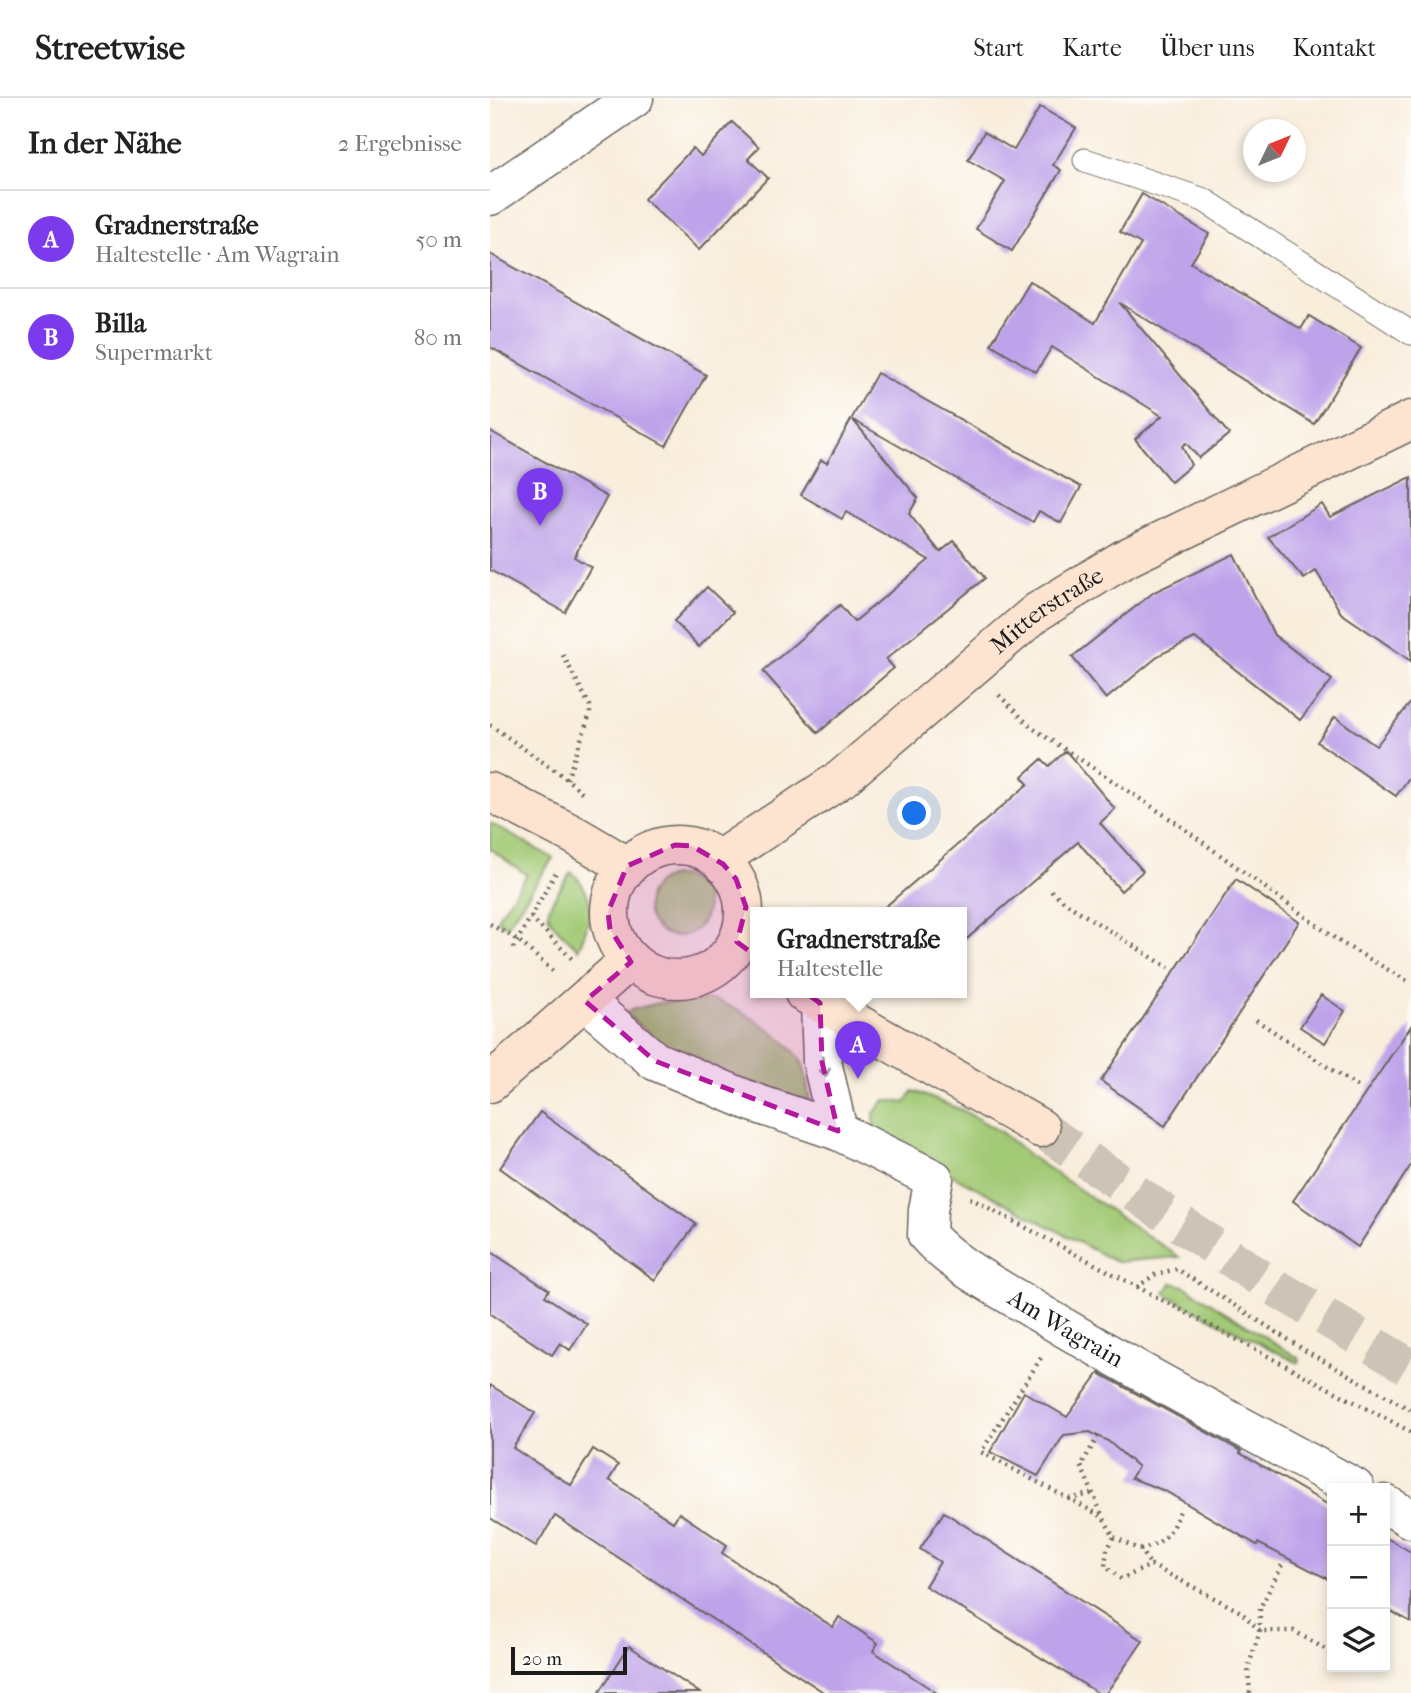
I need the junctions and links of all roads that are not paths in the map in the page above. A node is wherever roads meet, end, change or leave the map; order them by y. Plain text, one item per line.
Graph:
1 (634, 98) edge
2 (1085, 160) dead end
3 (490, 195) edge
4 (1411, 333) edge
5 (1411, 420) edge
6 (490, 792) edge
7 (723, 864) junction
8 (627, 866) junction
9 (745, 950) edge
10 (630, 960) junction
11 (572, 989) junction
12 (812, 998) edge
13 (490, 1083) edge
14 (1040, 1128) tunnel mouth
15 (838, 1131) junction
16 (1346, 1483) edge
17 (1390, 1507) edge
18 (1411, 1519) edge

1 - 3 street
2 - 4 lane
5 - 7 main road, Mitterstraße
6 - 8 main road
7 - 8 main road
7 - 9 main road
8 - 10 main road
9 - 10 main road
10 - 11 main road
11 - 13 main road
11 - 15 street
12 - 14 main road
12 -> 15 street
15 - 16 street, Am Wagrain
17 - 18 street

